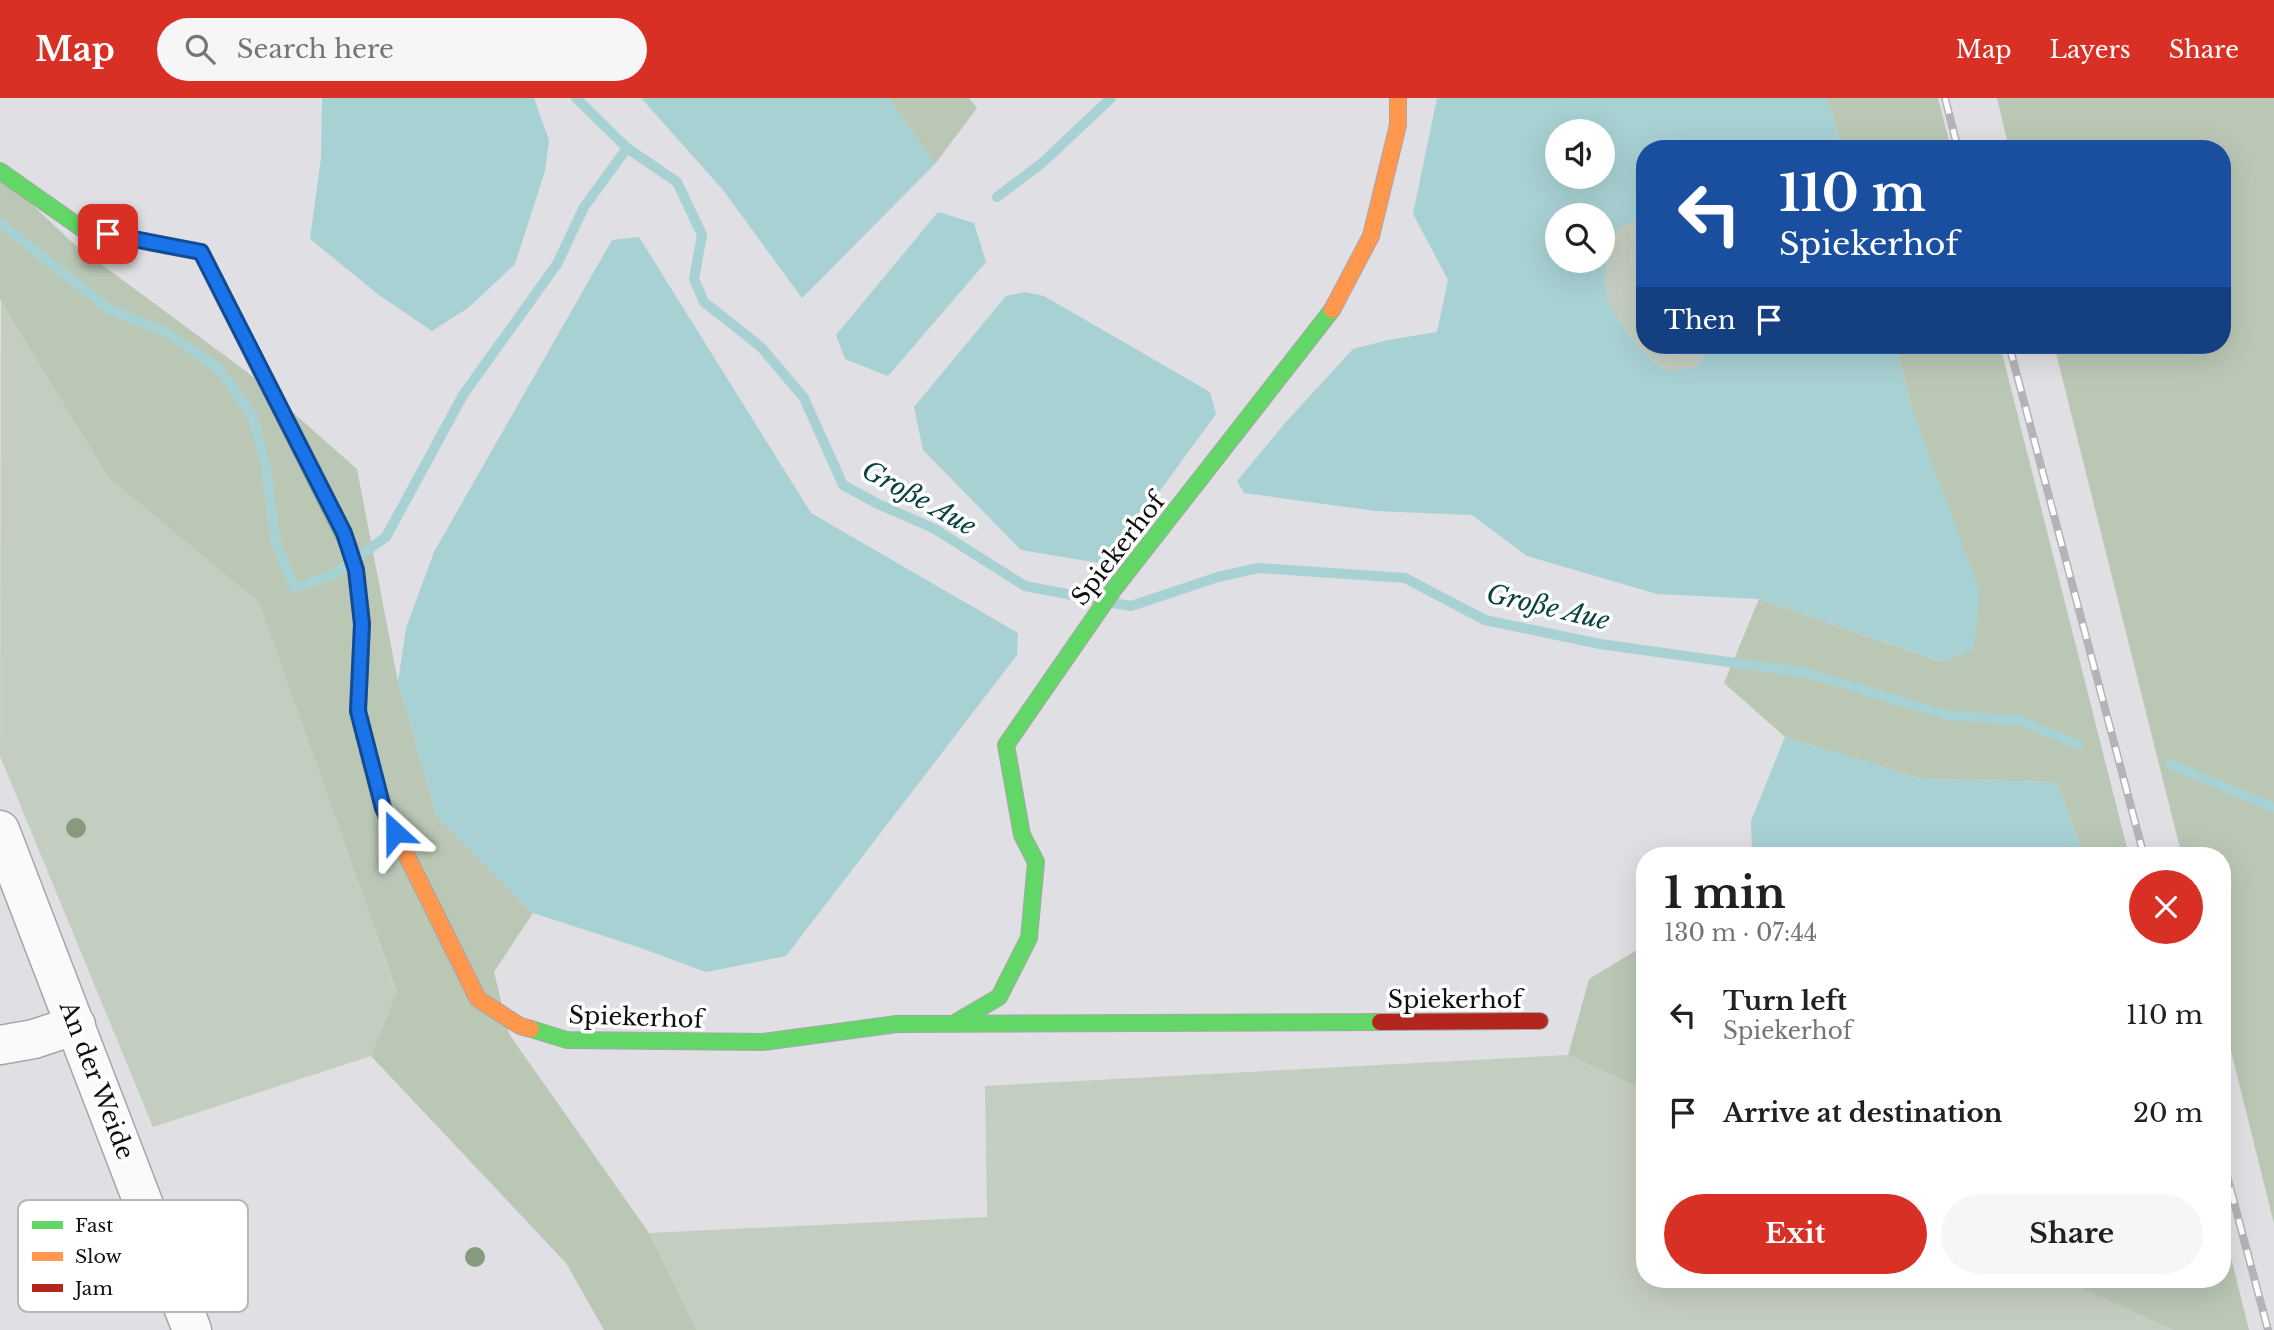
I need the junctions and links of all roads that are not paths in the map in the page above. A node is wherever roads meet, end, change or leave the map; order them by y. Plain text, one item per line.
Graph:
1 (1398, 98) edge
2 (0, 171) edge
3 (0, 830) edge
4 (1540, 1021) dead end
5 (76, 1025) junction
6 (951, 1026) junction
7 (0, 1045) edge
8 (142, 1200) edge
9 (184, 1312) edge
10 (191, 1330) edge

1 - 6 street, Spiekerhof
2 - 6 street, Spiekerhof
3 - 5 street, An der Weide
4 - 6 street, Spiekerhof
5 - 7 street
5 - 8 street, An der Weide
9 - 10 street, An der Weide

